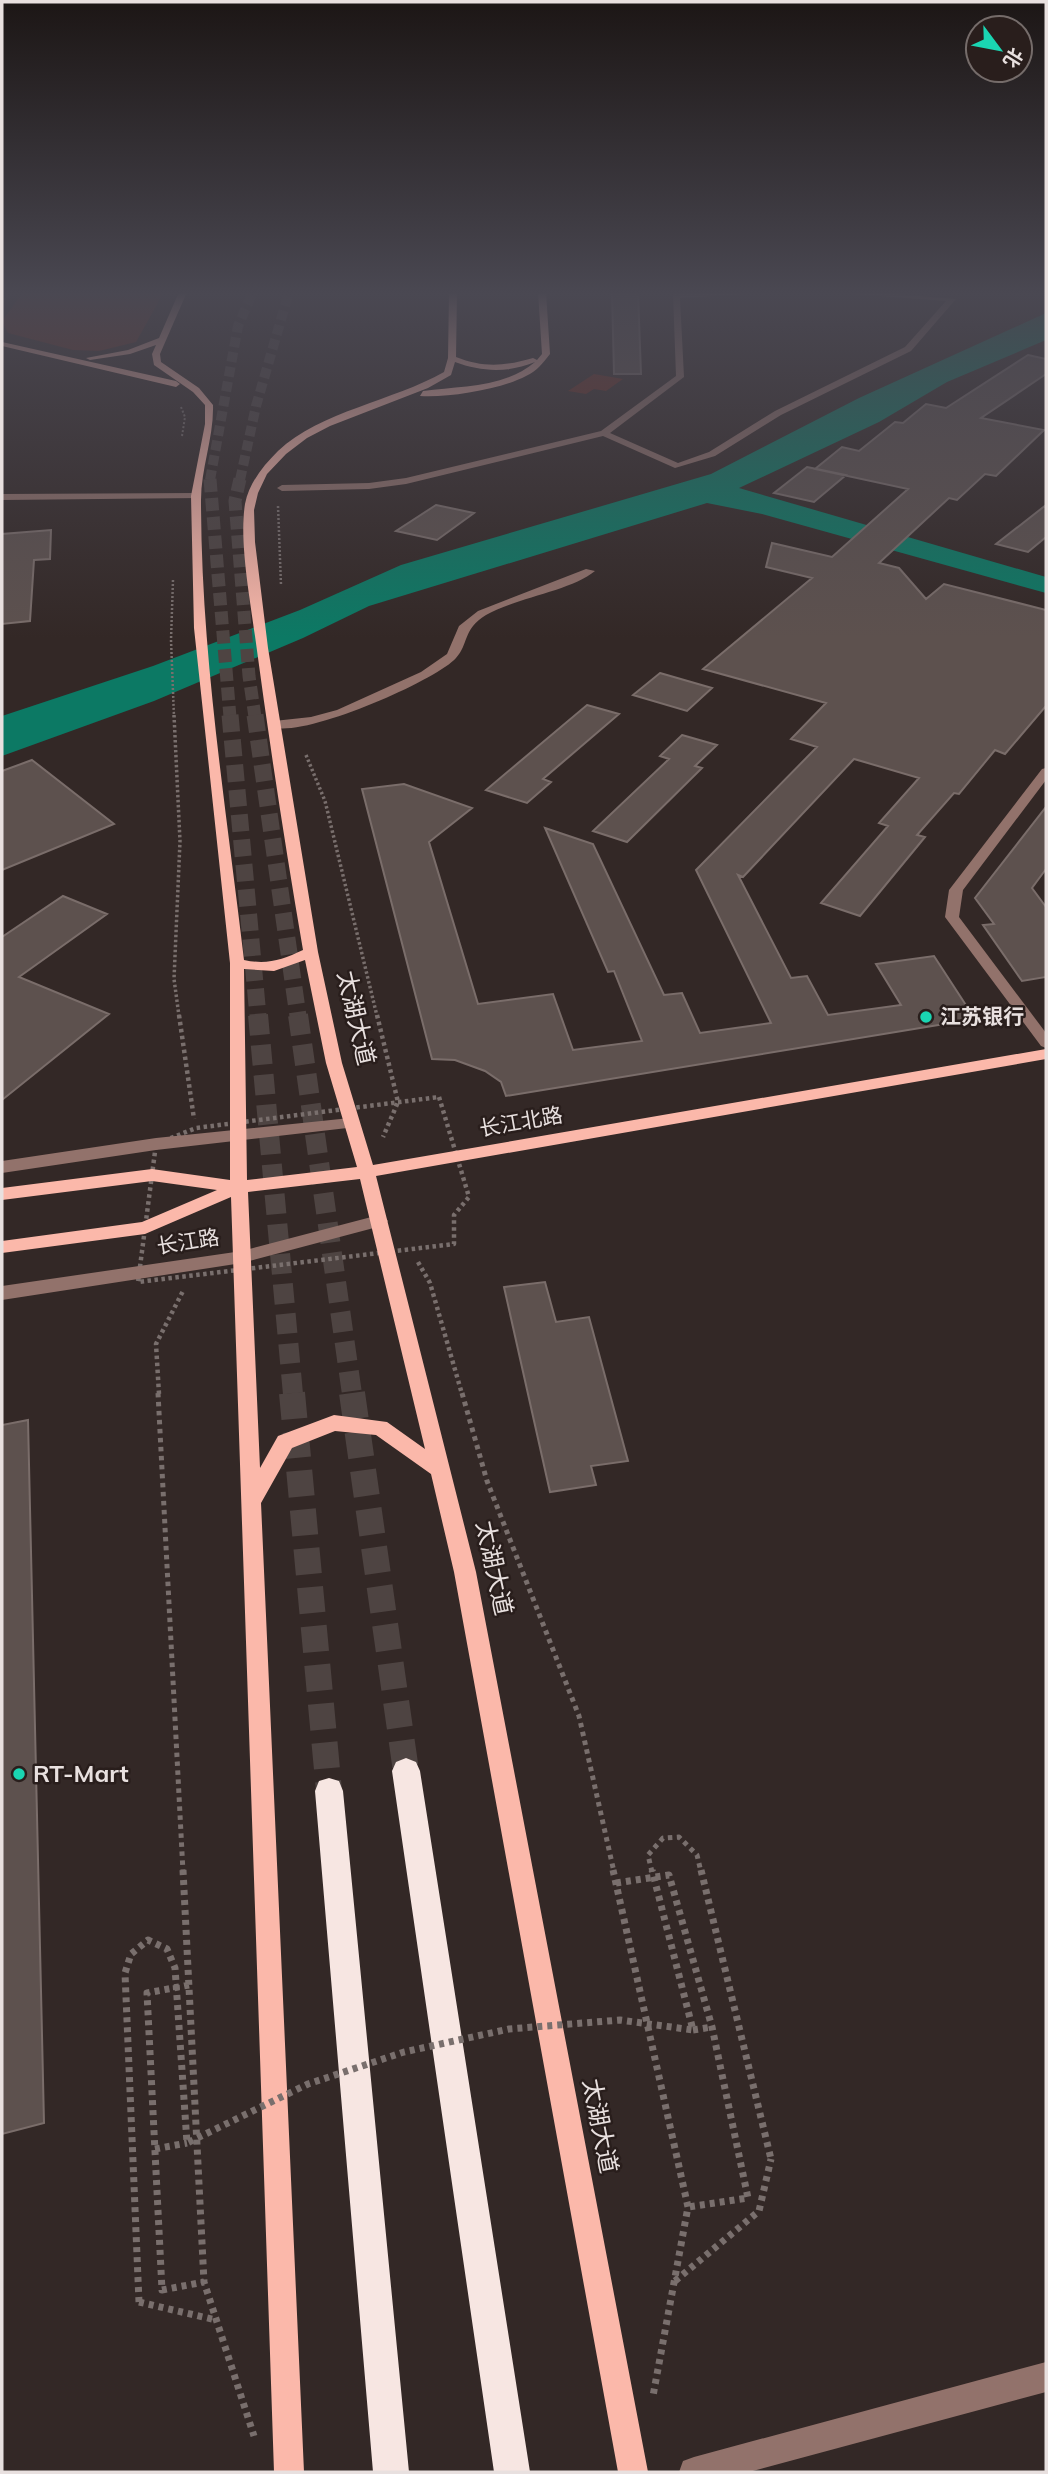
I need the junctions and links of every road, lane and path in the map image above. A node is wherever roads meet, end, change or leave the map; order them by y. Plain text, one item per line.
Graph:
1 (181, 407) edge
2 (209, 407) edge
3 (369, 407) edge
4 (639, 407) edge
5 (789, 407) edge
6 (604, 433) junction
7 (181, 444) dead end
8 (282, 488) joint
9 (197, 496) junction
10 (2, 497) edge
11 (173, 569) dead end
12 (590, 571) dead end
13 (281, 594) dead end
14 (297, 723) junction
15 (274, 725) junction
16 (1046, 772) edge
17 (1039, 793) edge
18 (309, 952) junction
19 (237, 963) junction
20 (1046, 1043) edge
21 (1046, 1054) edge
22 (350, 1123) junction
23 (239, 1134) junction
24 (203, 1138) junction
25 (2, 1167) edge
26 (367, 1172) junction
27 (239, 1187) junction
28 (2, 1194) edge
29 (379, 1221) junction
30 (405, 1238) dead end
31 (2, 1247) edge
32 (242, 1257) junction
33 (197, 1264) junction
34 (2, 1293) edge
35 (439, 1469) junction
36 (251, 1503) junction
37 (406, 1771) tunnel mouth
38 (329, 1791) tunnel mouth
39 (616, 1883) junction
40 (189, 1985) junction
41 (712, 2027) junction
42 (693, 2030) junction
43 (187, 2143) junction
44 (155, 2149) junction
45 (688, 2207) junction
46 (675, 2281) junction
47 (204, 2282) junction
48 (217, 2321) junction
49 (1046, 2377) edge
50 (652, 2404) dead end
51 (257, 2447) dead end
52 (289, 2472) edge
53 (391, 2472) edge
54 (512, 2472) edge
55 (633, 2472) edge
56 (694, 2472) edge

1 - 7 path
2 - 9 main road
3 - 15 main road, 太湖大道
4 - 6 street
5 - 6 street
6 - 8 street
8 - 13 path
9 - 10 street
9 - 19 main road
11 - 24 path
12 - 14 street
14 - 15 street
14 - 26 path
15 - 18 main road, 太湖大道
16 - 17 street
17 - 20 street
18 - 19 main road
18 - 22 main road, 太湖大道
19 - 23 main road
21 - 26 main road, 长江北路
22 - 23 street
22 - 26 main road, 太湖大道
23 - 24 street
23 - 27 main road
24 - 25 street
26 - 27 main road, 长江北路
26 - 29 main road, 太湖大道
27 - 28 main road, 长江北路
27 - 31 main road, 长江路
27 - 32 main road
29 - 32 street, 长江路
29 - 35 main road, 太湖大道
30 - 39 path
32 - 33 street, 长江路
32 - 36 main road
33 - 34 street, 长江路
33 - 40 path
35 - 36 main road
35 - 55 main road, 太湖大道
36 - 52 main road
37 - 54 highway
38 - 53 highway
39 - 41 path
39 - 45 path
40 - 44 path
40 - 47 path
41 - 42 path
41 - 45 path
42 - 43 path, bridge
42 - 46 path, bridge
43 - 44 path
43 - 48 path, bridge
44 - 47 path
45 - 46 path
46 - 50 path
47 - 48 path
48 - 51 path
49 - 56 street

